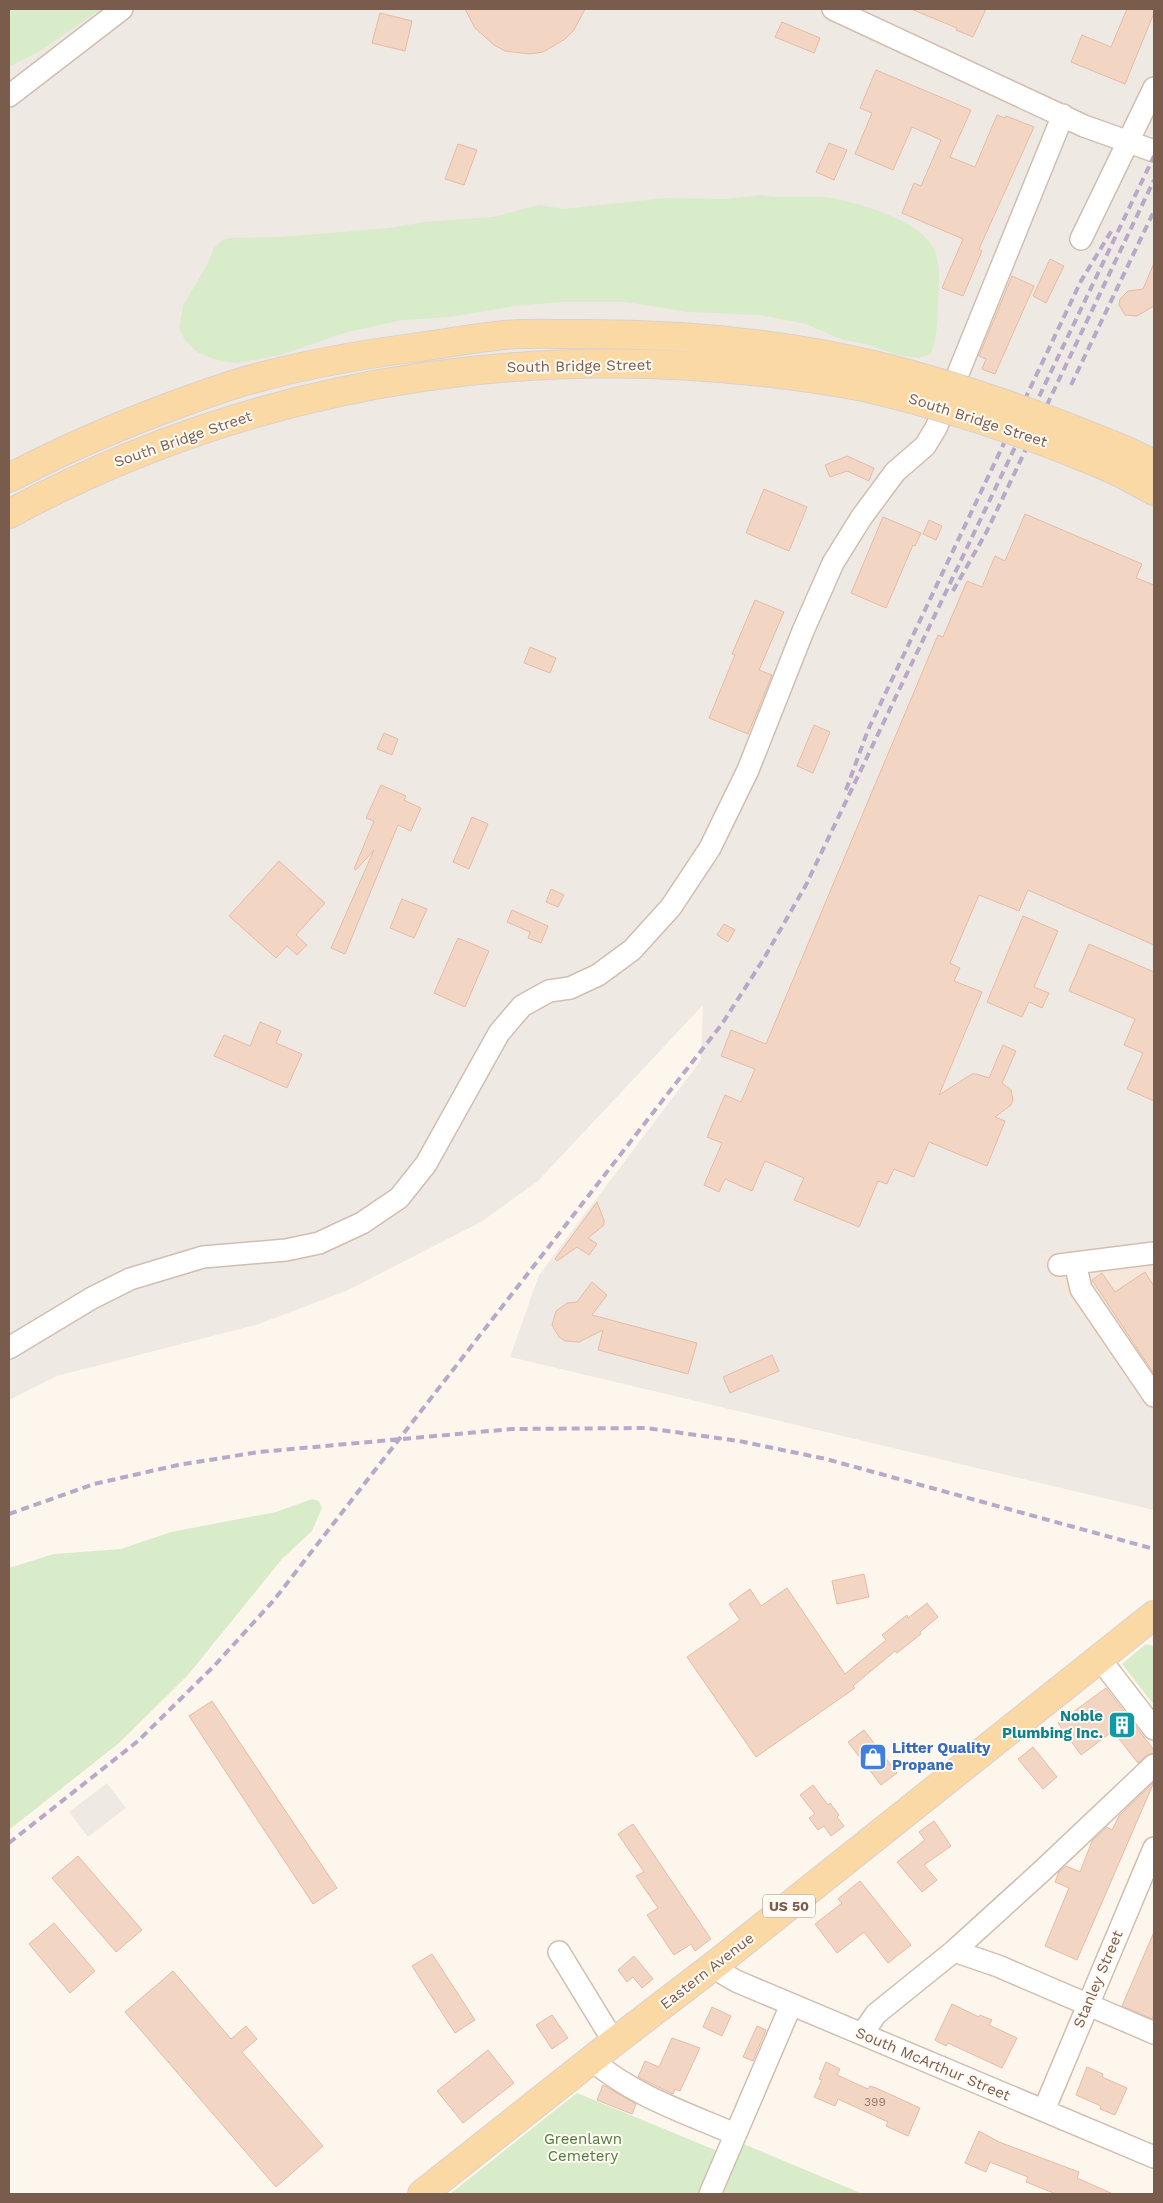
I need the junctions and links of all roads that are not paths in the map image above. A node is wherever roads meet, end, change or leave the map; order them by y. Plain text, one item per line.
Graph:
1 (122, 9) edge
2 (833, 9) edge
3 (1154, 88) edge
4 (9, 96) edge
5 (1064, 115) junction
6 (1128, 142) junction
7 (1154, 151) edge
8 (1081, 239) dead end
9 (869, 376) junction
10 (1123, 462) junction
11 (1154, 464) edge
12 (9, 478) edge
13 (1154, 491) edge
14 (9, 514) edge
15 (1154, 1253) edge
16 (9, 1348) edge
17 (1154, 1396) edge
18 (1154, 1616) edge
19 (1100, 1659) junction
20 (1154, 1729) edge
21 (1154, 1765) edge
22 (1154, 1848) edge
23 (954, 1951) junction
24 (559, 1952) dead end
25 (716, 1964) junction
26 (791, 2005) junction
27 (1087, 2005) junction
28 (1154, 2033) edge
29 (862, 2034) junction
30 (614, 2042) junction
31 (592, 2060) junction
32 (1044, 2110) junction
33 (735, 2134) junction
34 (1154, 2157) edge
35 (422, 2194) edge
36 (710, 2194) edge

1 - 4 street
2 - 5 street
3 - 6 street
5 - 6 street
5 - 16 street
6 - 7 street
6 - 8 street
9 - 10 main road, South Bridge Street, bridge
9 - 12 main road, South Bridge Street
9 - 14 main road, South Bridge Street
10 - 11 main road, South Bridge Street
10 - 13 main road, South Bridge Street
15 - 17 street
18 - 19 main road, Eastern Avenue / US 50
19 - 20 street
19 - 25 main road, Eastern Avenue / US 50
21 - 23 street
22 - 27 street, Stanley Street
23 - 27 street
23 - 29 street
24 - 30 street
25 - 26 street, South McArthur Street
25 - 30 main road, Eastern Avenue / US 50
26 - 29 street, South McArthur Street
26 - 33 street
27 - 28 street
27 - 32 street, Stanley Street
29 - 32 street, South McArthur Street
30 - 31 main road, Eastern Avenue / US 50
31 - 33 street
31 - 35 main road, Eastern Avenue / US 50
32 - 34 street, South McArthur Street
33 - 36 street

